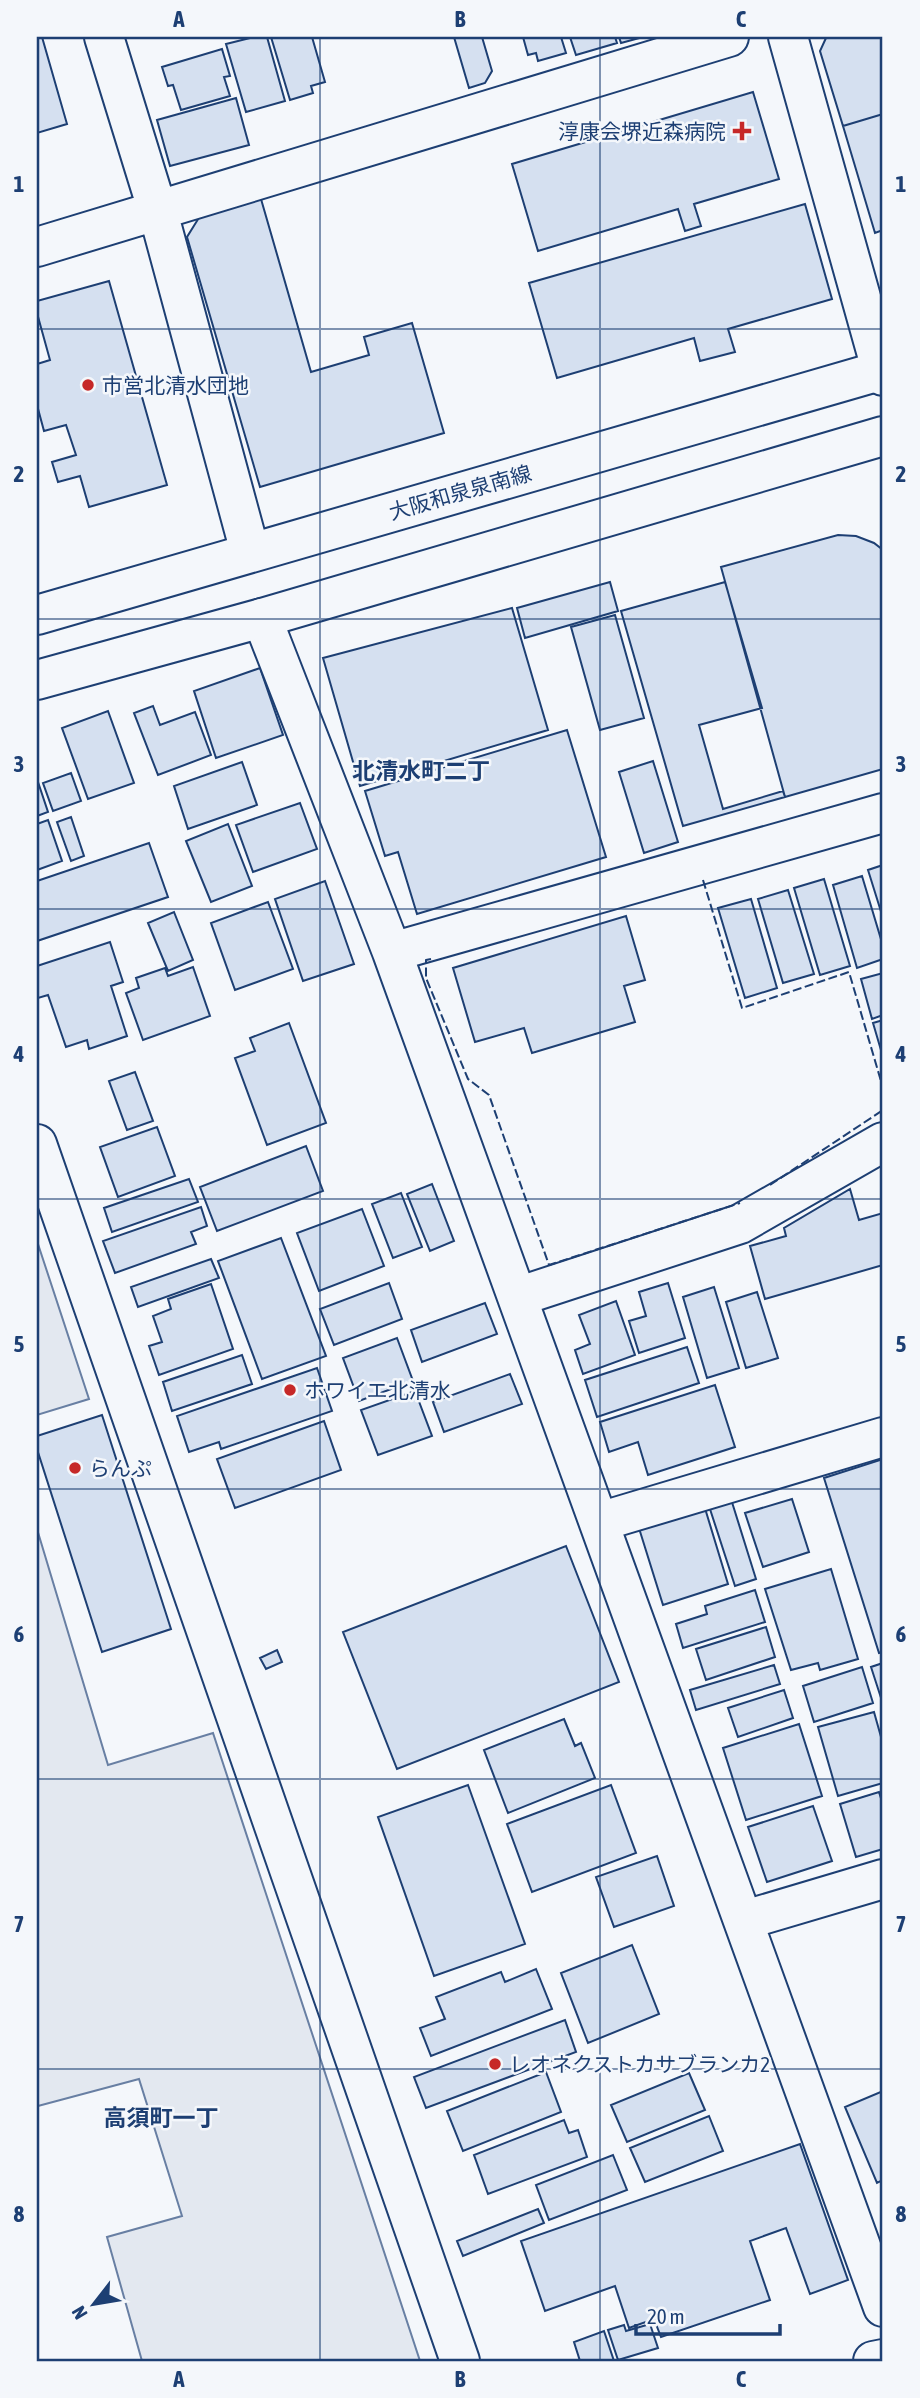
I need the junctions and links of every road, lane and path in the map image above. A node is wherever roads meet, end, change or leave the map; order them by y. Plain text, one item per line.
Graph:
1 (104, 37) edge
2 (729, 37) edge
3 (788, 37) edge
4 (158, 212) junction
5 (37, 247) edge
6 (883, 372) edge
7 (883, 436) edge
8 (250, 552) junction
9 (37, 615) edge
10 (262, 618) junction
11 (37, 680) edge
12 (883, 813) edge
13 (392, 952) junction
14 (883, 1142) edge
15 (37, 1144) edge
16 (517, 1297) junction
17 (883, 1437) edge
18 (599, 1522) junction
19 (883, 1879) edge
20 (745, 1920) junction
21 (883, 2307) edge
22 (883, 2359) edge
23 (460, 2361) edge
24 (873, 2361) edge

1 - 4 street
2 - 4 street
3 - 6 street
4 - 5 street
4 - 8 street
6 - 8 street, 大阪和泉泉南線
7 - 10 street
8 - 9 street, 大阪和泉泉南線
10 - 11 street
10 - 13 street
12 - 13 street
13 - 16 street
14 - 16 street
15 - 23 street
16 - 18 street
17 - 18 street
18 - 20 street
19 - 20 street
20 - 21 street
22 - 24 street

